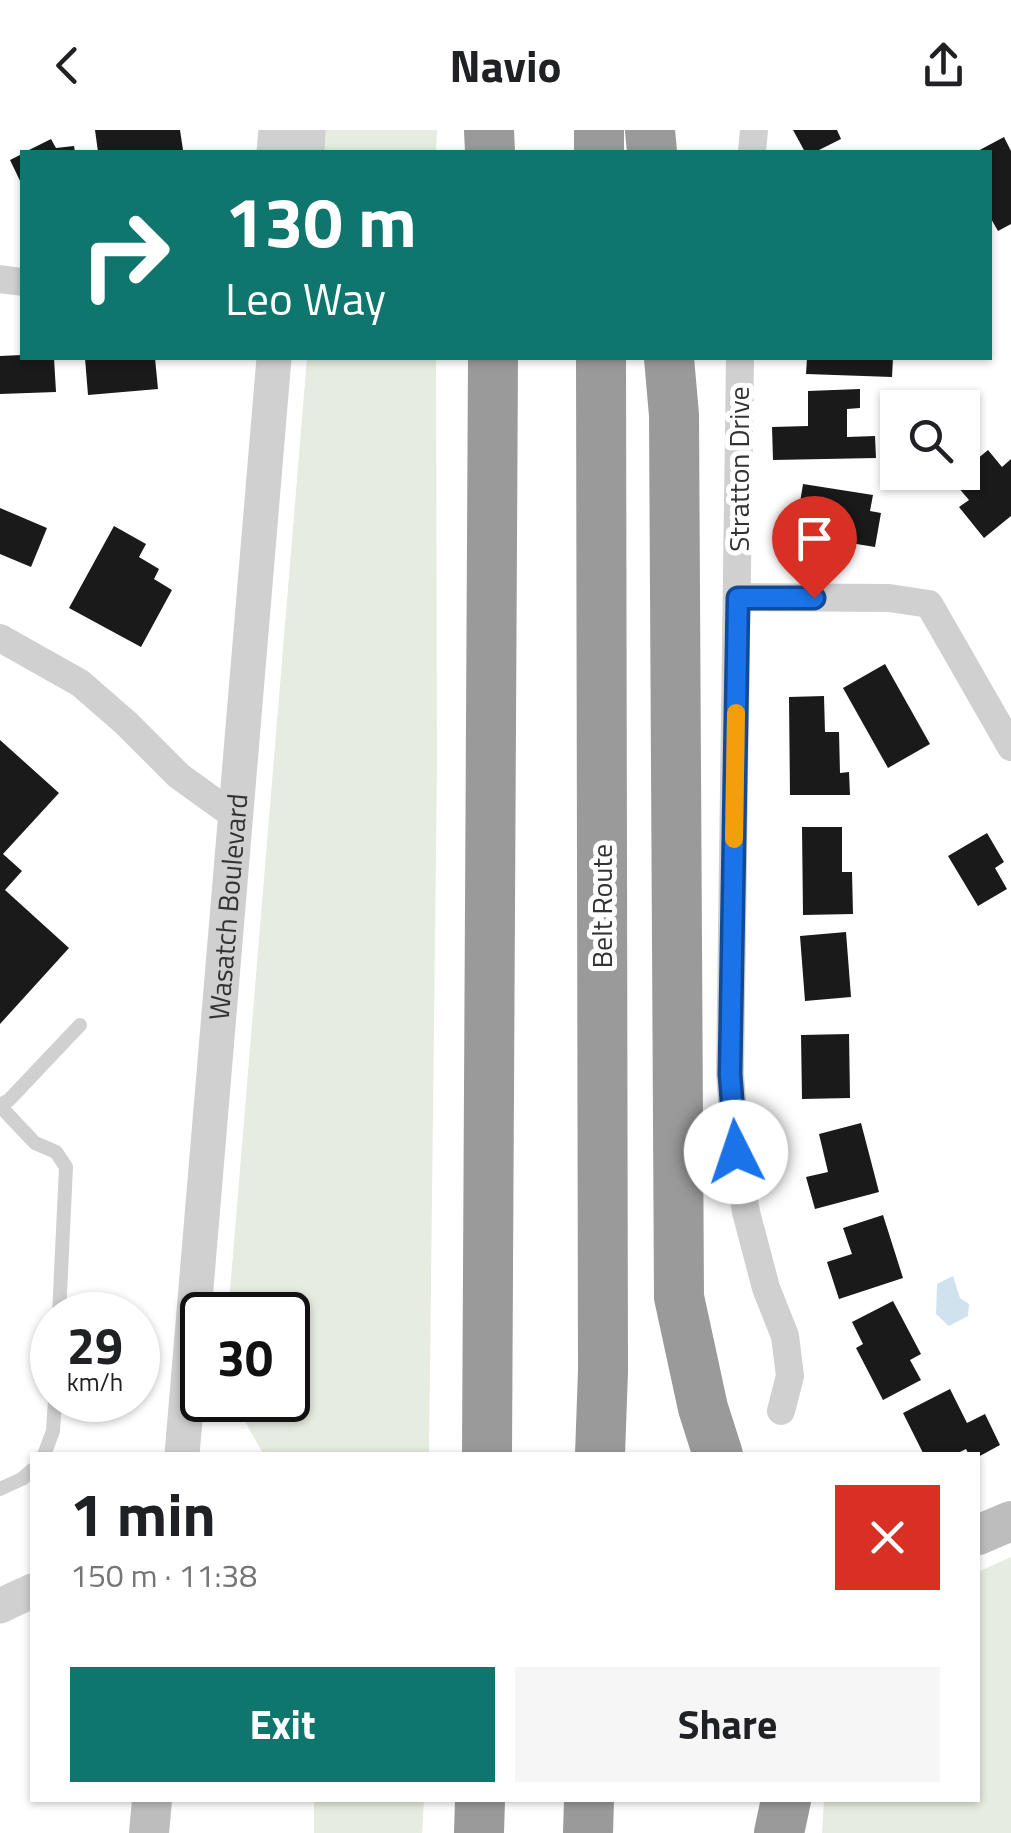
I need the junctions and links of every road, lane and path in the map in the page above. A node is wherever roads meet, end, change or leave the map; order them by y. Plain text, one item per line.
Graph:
1 (274, 360) edge
2 (493, 360) edge
3 (601, 360) edge
4 (669, 360) edge
5 (740, 360) edge
6 (738, 598) junction
7 (0, 638) edge
8 (1011, 747) edge
9 (236, 818) junction
10 (80, 1024) dead end
11 (0, 1105) edge
12 (60, 1292) edge
13 (780, 1411) dead end
14 (53, 1422) edge
15 (45, 1452) edge
16 (182, 1452) edge
17 (486, 1452) edge
18 (600, 1452) edge
19 (717, 1452) edge
20 (30, 1472) edge
21 (0, 1488) edge
22 (1011, 1521) edge
23 (980, 1534) edge
24 (30, 1592) edge
25 (0, 1606) edge
26 (152, 1802) edge
27 (480, 1802) edge
28 (590, 1802) edge
29 (786, 1802) edge
30 (149, 1833) edge
31 (479, 1833) edge
32 (588, 1833) edge
33 (779, 1833) edge

1 - 9 street, Wasatch Boulevard
2 - 17 highway
3 - 18 highway, Belt Route
4 - 19 highway
5 - 6 street, Stratton Drive
6 - 8 street
6 - 13 street, Stratton Drive
7 - 9 street
9 - 16 street, Wasatch Boulevard
10 - 11 lane
11 - 12 lane
14 - 15 lane
20 - 21 lane
22 - 23 main road
24 - 25 street
26 - 30 main road
27 - 31 highway
28 - 32 highway
29 - 33 highway

